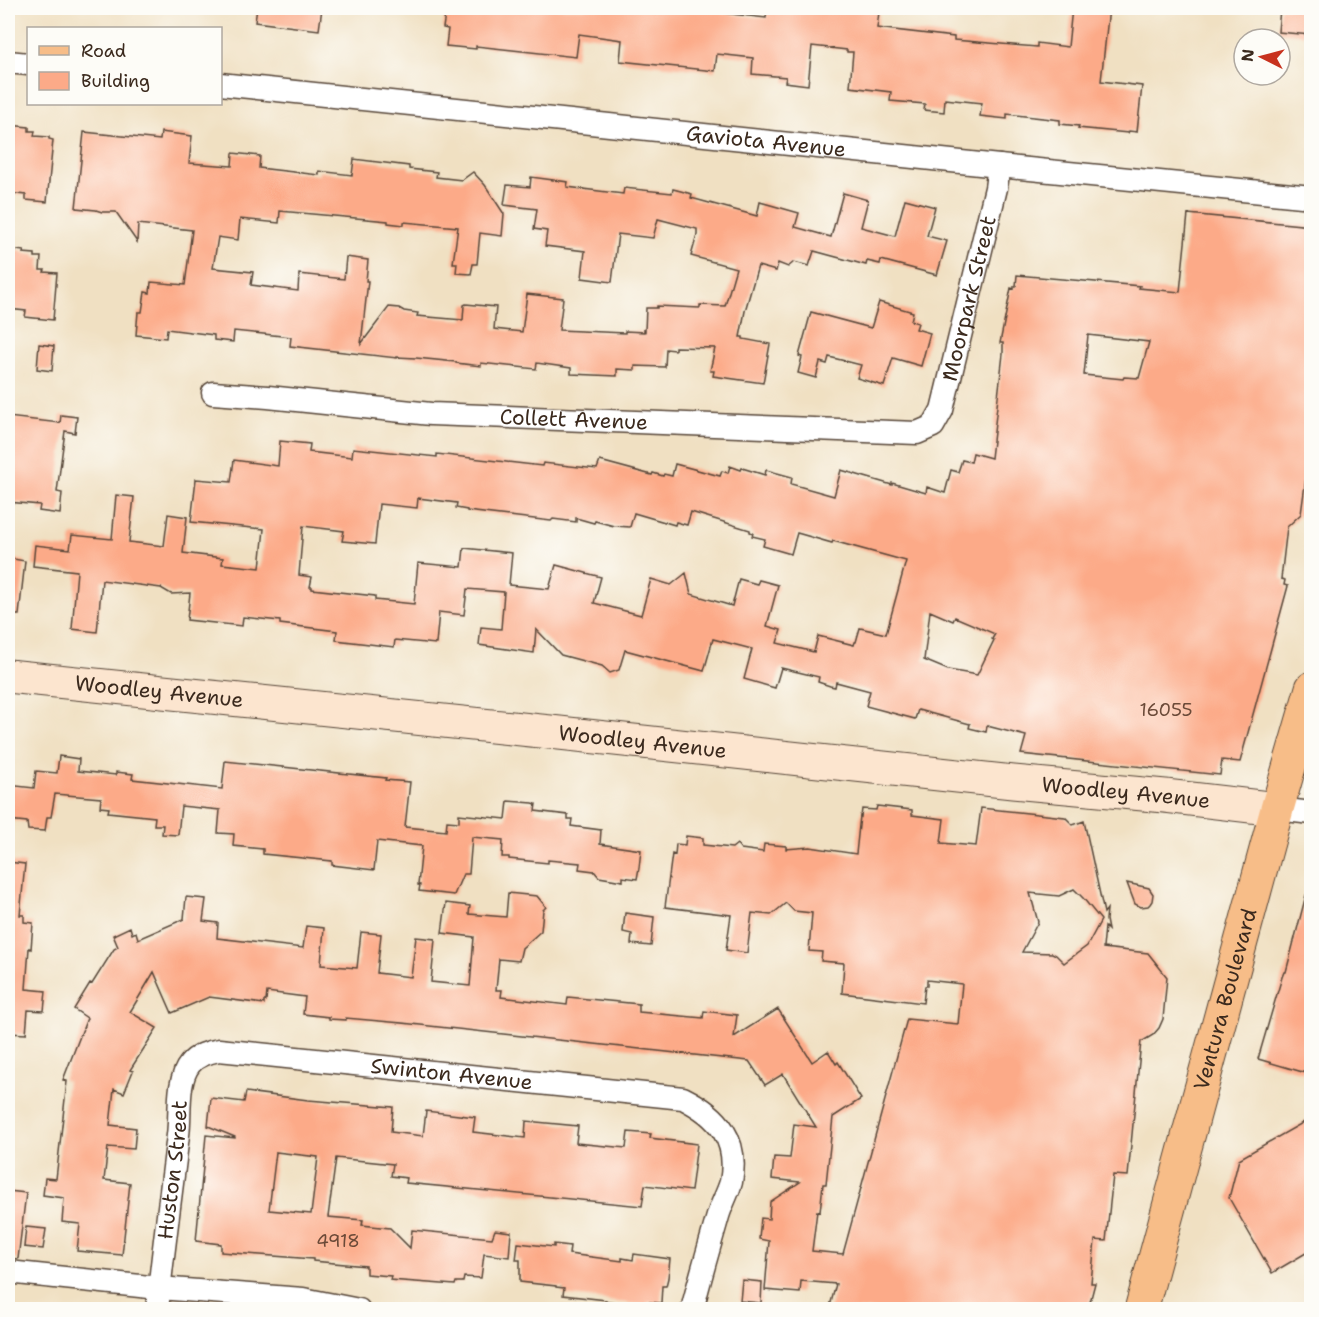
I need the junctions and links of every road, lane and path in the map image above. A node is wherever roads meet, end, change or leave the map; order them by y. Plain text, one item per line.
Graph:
1 (8, 62) edge
2 (27, 64) edge
3 (222, 84) edge
4 (999, 166) junction
5 (1311, 197) edge
6 (213, 393) dead end
7 (933, 426) joint
8 (8, 676) edge
9 (1311, 688) edge
10 (1277, 809) junction
11 (1311, 813) edge
12 (219, 1050) joint
13 (8, 1272) edge
14 (158, 1299) edge
15 (359, 1310) edge
16 (692, 1310) edge
17 (1141, 1310) edge

1 - 2 street
3 - 4 street, Gaviota Avenue
4 - 5 street, Gaviota Avenue
4 - 7 street, Moorpark Street
6 - 7 street, Collett Avenue
8 - 10 street, Woodley Avenue
9 - 10 main road, Ventura Boulevard
10 - 11 street
10 - 17 main road, Ventura Boulevard
12 - 14 street, Huston Street
12 - 16 street, Swinton Avenue
13 - 14 street
14 - 15 street

